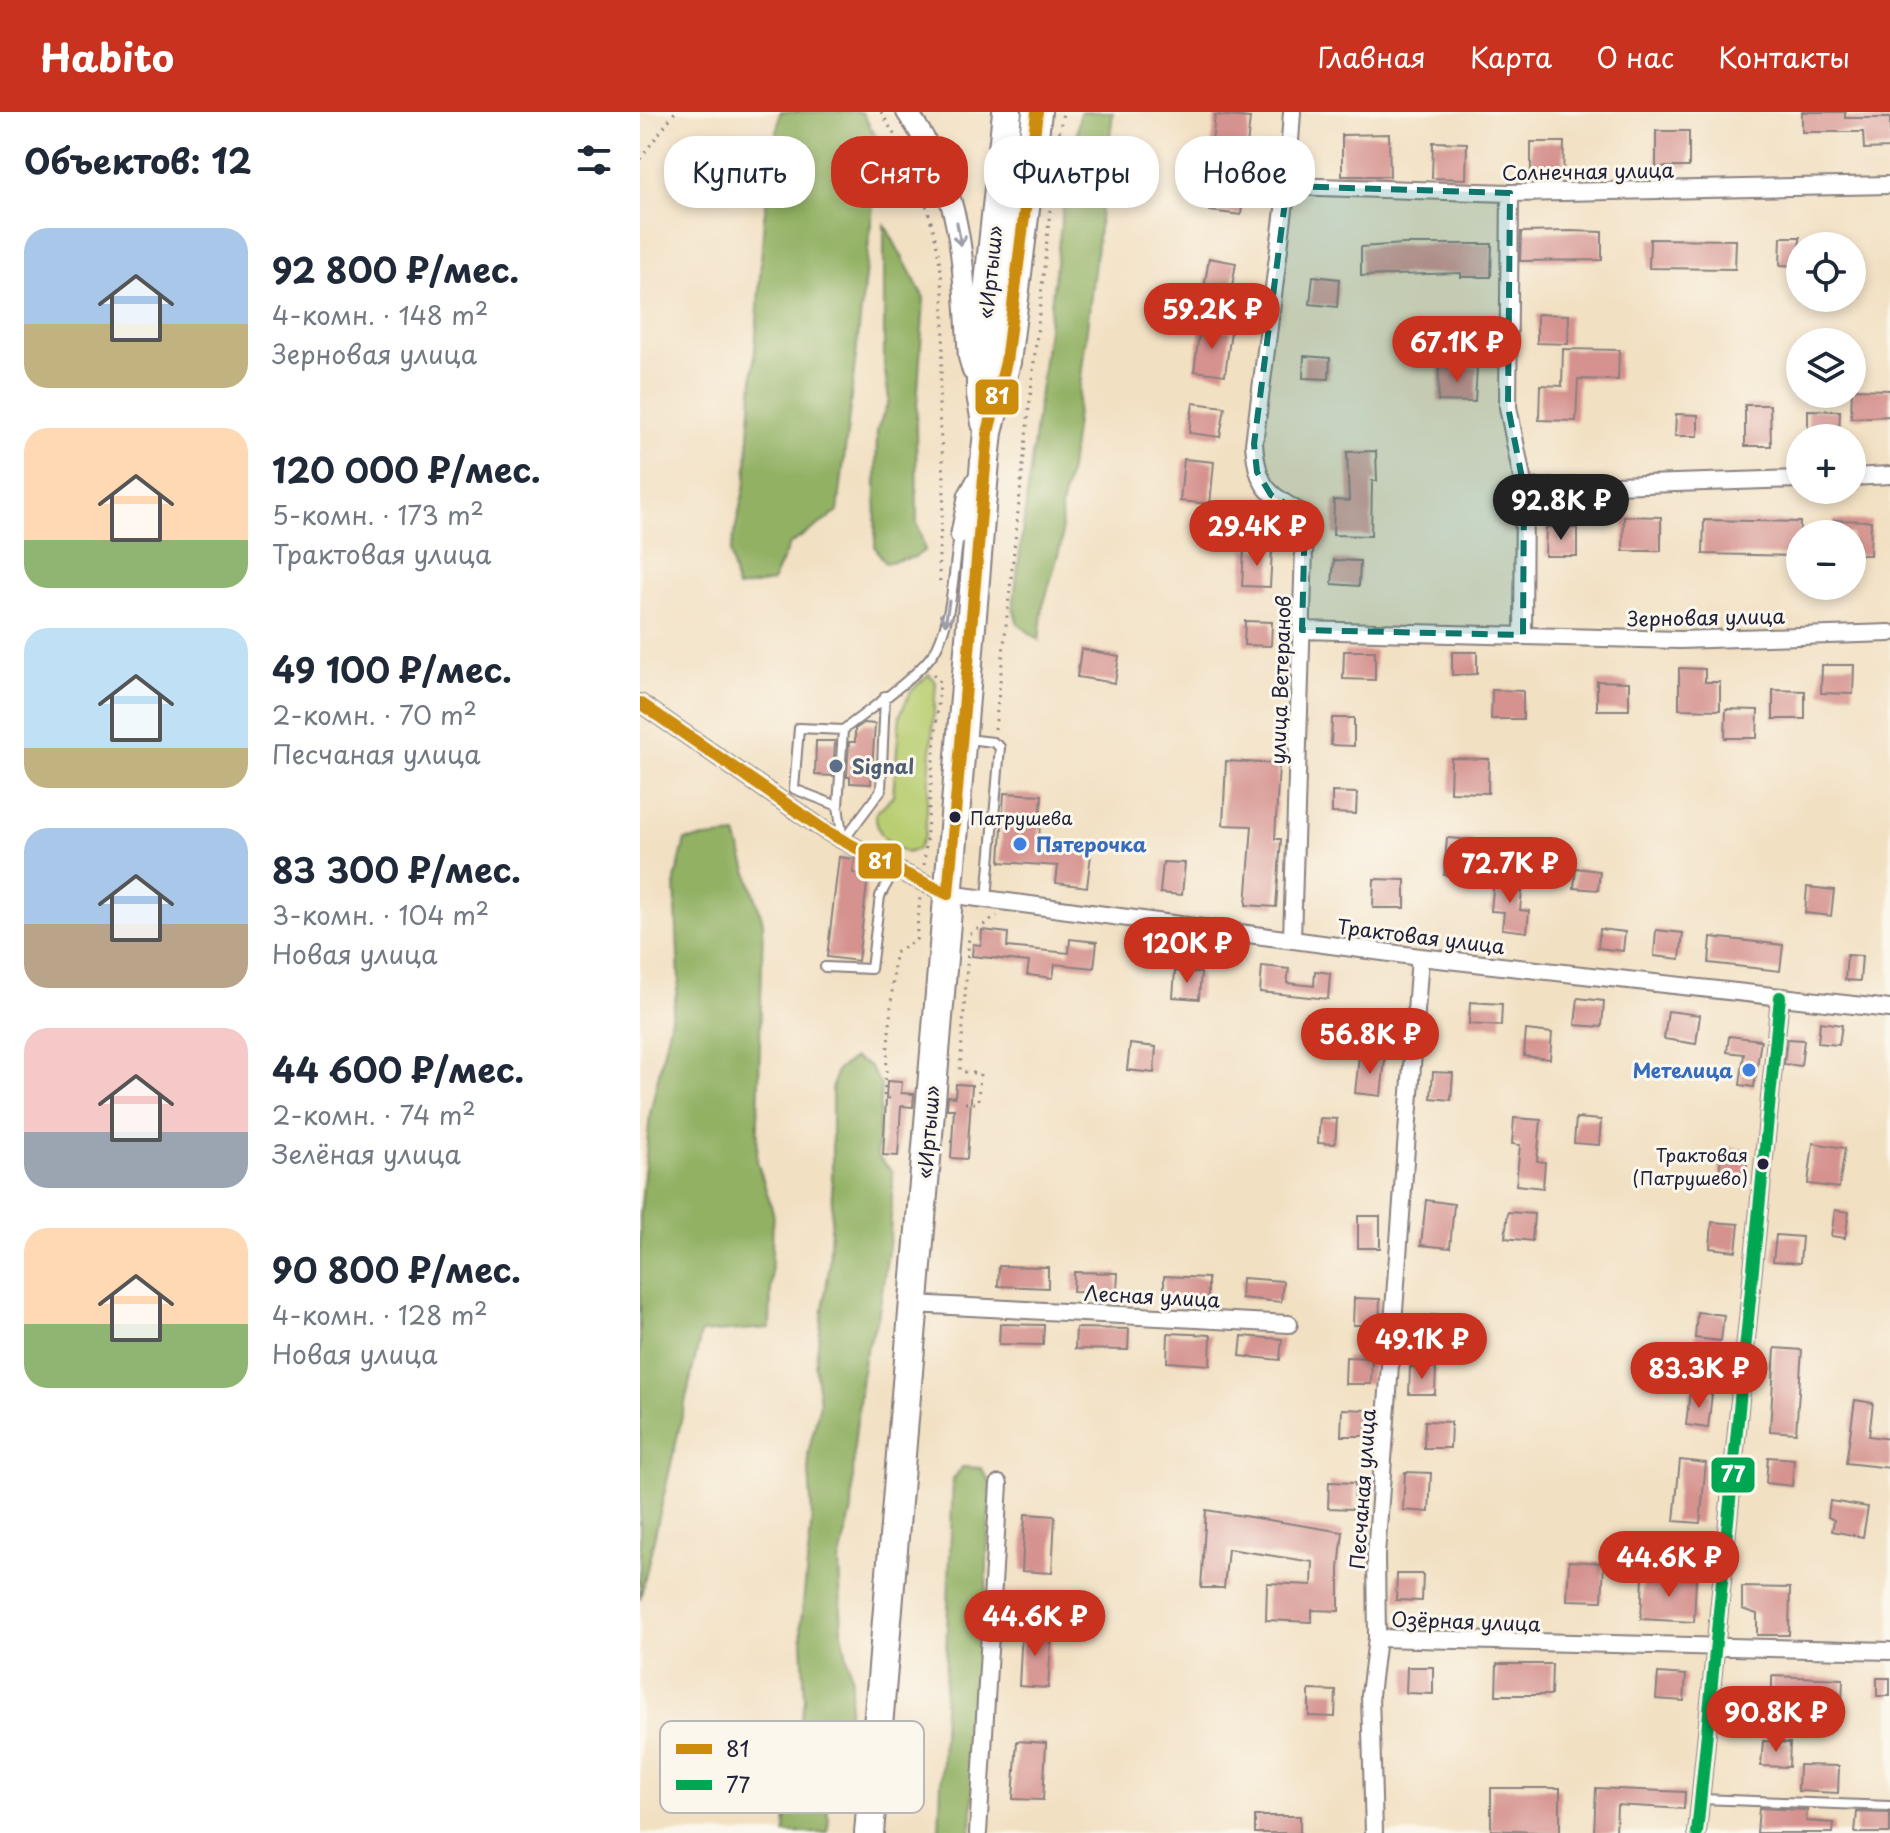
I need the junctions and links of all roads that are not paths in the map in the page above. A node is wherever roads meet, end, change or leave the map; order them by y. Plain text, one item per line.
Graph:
1 (907, 112) edge
2 (1007, 112) edge
3 (1037, 112) edge
4 (1046, 112) edge
5 (1292, 112) edge
6 (1034, 136) edge
7 (1039, 136) edge
8 (1290, 136) edge
9 (1890, 185) edge
10 (1315, 187) edge
11 (1510, 193) junction
12 (1025, 208) edge
13 (1284, 208) edge
14 (981, 394) junction
15 (988, 432) junction
16 (985, 461) junction
17 (1890, 475) edge
18 (1866, 476) edge
19 (1786, 479) edge
20 (1524, 488) junction
21 (959, 536) joint
22 (1302, 630) junction
23 (1890, 633) edge
24 (1523, 635) junction
25 (885, 696) junction
26 (640, 703) edge
27 (843, 730) junction
28 (962, 738) junction
29 (838, 806) junction
30 (843, 841) junction
31 (895, 869) junction
32 (948, 894) junction
33 (992, 900) junction
34 (1292, 939) junction
35 (1420, 957) junction
36 (825, 967) dead end
37 (1780, 997) junction
38 (1890, 1009) edge
39 (913, 1304) junction
40 (1289, 1324) dead end
41 (999, 1484) dead end
42 (1377, 1638) junction
43 (1717, 1648) junction
44 (1890, 1651) edge
45 (878, 1721) edge
46 (1701, 1799) junction
47 (1890, 1806) edge
48 (871, 1813) edge
49 (869, 1833) edge
50 (978, 1833) edge
51 (1374, 1833) edge
52 (1697, 1833) edge

1 -> 14 street
2 - 14 highway, «Иртыш»
3 - 6 highway, «Иртыш»
4 - 7 street
5 - 8 street, улица Ветеранов
9 - 11 street, Солнечная улица
10 - 11 street, Солнечная улица
11 - 20 street
12 - 15 highway, «Иртыш»
13 - 22 street, улица Ветеранов
14 - 15 highway, «Иртыш»
15 - 16 highway, «Иртыш»
16 - 21 street
16 - 28 highway, «Иртыш»
17 - 18 street
19 - 20 street
20 - 24 street
21 -> 25 lane
22 - 24 street, Зерновая улица
22 - 34 street, улица Ветеранов
23 - 24 street, Зерновая улица
25 - 27 lane
25 - 30 lane
26 - 30 street, Трактовая улица
27 - 29 lane
27 - 29 lane
28 - 32 highway, «Иртыш»
28 - 33 lane
29 - 30 lane
30 - 31 street, Трактовая улица
31 - 32 street, Трактовая улица
31 - 36 lane
32 - 33 street, Трактовая улица
32 - 39 highway, «Иртыш»
33 - 34 street, Трактовая улица
34 - 35 street, Трактовая улица
35 - 37 street, Трактовая улица
35 - 42 street, Песчаная улица
37 - 38 street, Трактовая улица
37 - 43 street
39 - 40 street, Лесная улица
39 - 45 highway, «Иртыш»
41 - 50 street
42 - 43 street, Озёрная улица
42 - 51 street, Песчаная улица
43 - 44 street, Озёрная улица
43 - 46 street
46 - 47 lane
46 - 52 street
48 - 49 highway, «Иртыш»

